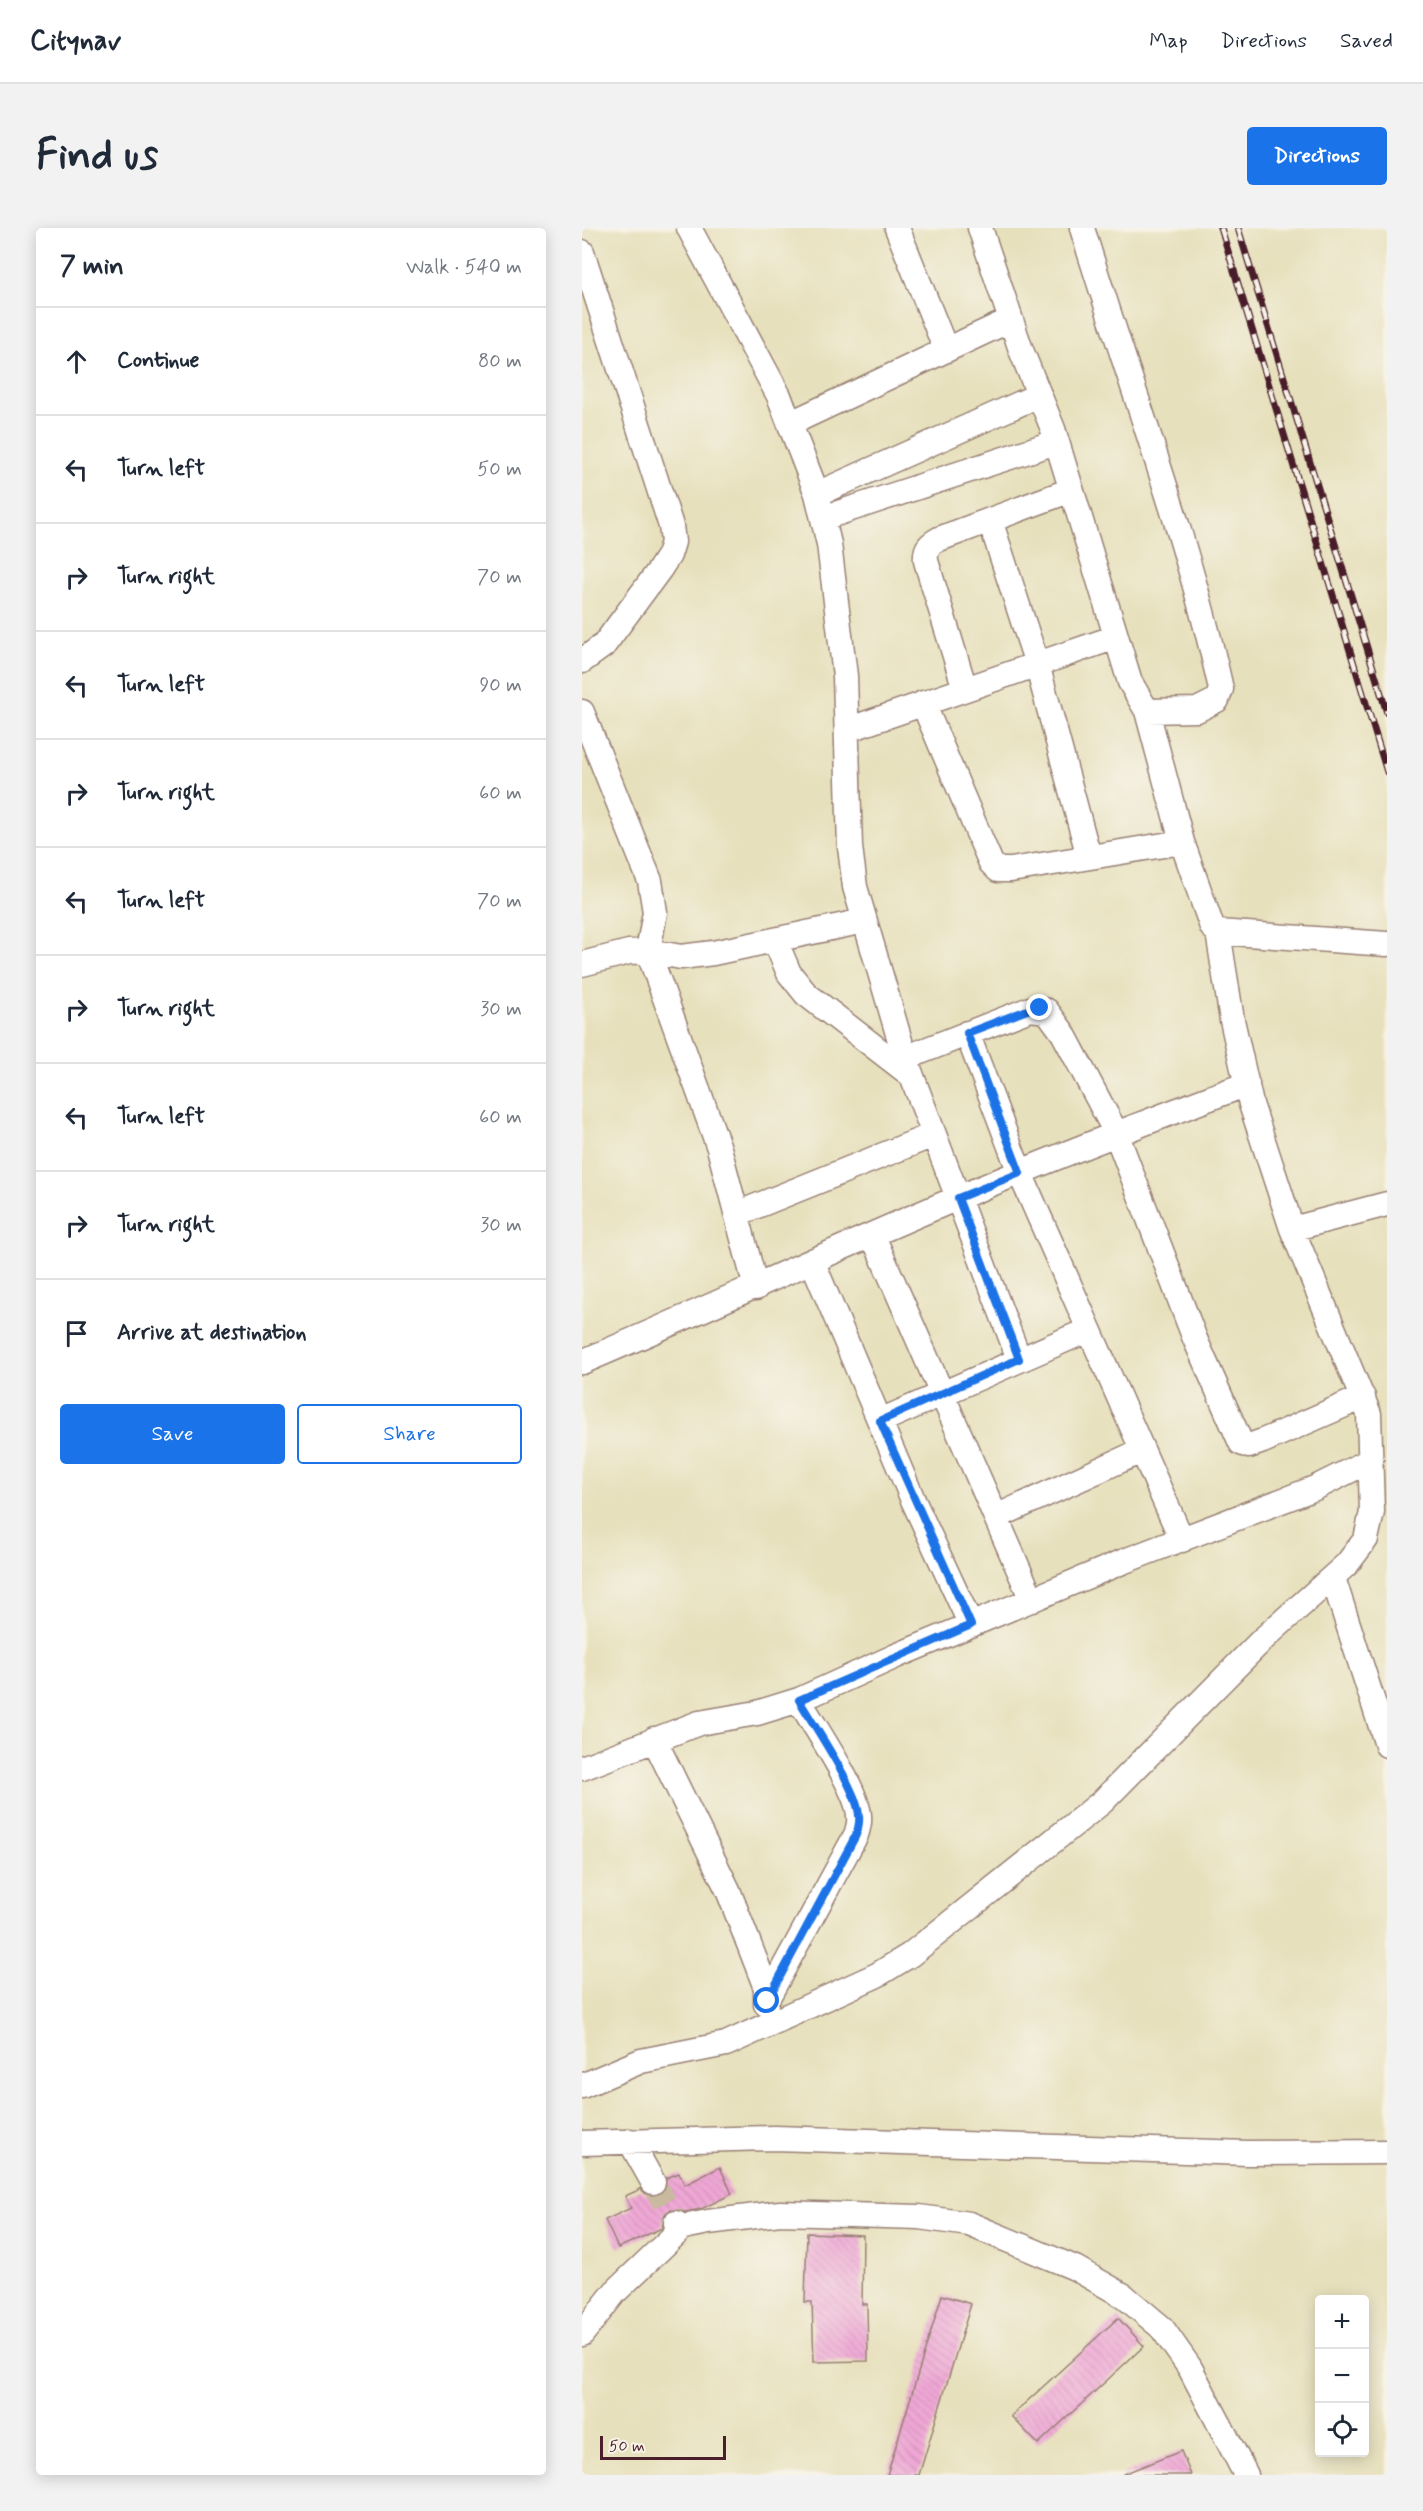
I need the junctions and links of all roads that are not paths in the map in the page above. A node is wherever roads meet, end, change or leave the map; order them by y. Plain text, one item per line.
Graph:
1 (689, 228) edge
2 (897, 228) edge
3 (980, 228) edge
4 (1082, 228) edge
5 (582, 252) edge
6 (1010, 320) junction
7 (946, 350) junction
8 (1039, 395) junction
9 (791, 423) junction
10 (1056, 442) junction
11 (1071, 490) junction
12 (817, 494) junction
13 (823, 518) junction
14 (990, 520) junction
15 (1116, 637) junction
16 (582, 661) edge
17 (1037, 664) junction
18 (965, 689) junction
19 (923, 704) junction
20 (1147, 711) junction
21 (582, 712) edge
22 (847, 730) junction
23 (1182, 842) junction
24 (1089, 857) junction
25 (864, 921) junction
26 (1218, 932) junction
27 (775, 940) junction
28 (1387, 944) edge
29 (648, 951) junction
30 (582, 964) edge
31 (967, 1033) junction
32 (908, 1066) junction
33 (1247, 1084) junction
34 (1116, 1133) junction
35 (933, 1135) junction
36 (1020, 1173) junction
37 (958, 1198) junction
38 (1387, 1204) edge
39 (737, 1214) junction
40 (1292, 1229) junction
41 (873, 1236) junction
42 (813, 1263) junction
43 (756, 1288) junction
44 (1088, 1330) junction
45 (1019, 1359) junction
46 (582, 1362) edge
47 (941, 1393) junction
48 (1366, 1406) junction
49 (880, 1421) junction
50 (1387, 1429) edge
51 (1141, 1451) junction
52 (1371, 1460) junction
53 (996, 1517) junction
54 (1182, 1540) junction
55 (1333, 1578) junction
56 (1032, 1600) junction
57 (971, 1625) junction
58 (799, 1700) junction
59 (654, 1739) junction
60 (1387, 1745) edge
61 (582, 1768) edge
62 (768, 1997) junction
63 (756, 2031) junction
64 (582, 2086) edge
65 (630, 2142) junction
66 (582, 2144) edge
67 (1387, 2152) edge
68 (652, 2182) tunnel mouth
69 (582, 2334) edge
70 (1246, 2475) edge

1 - 9 street
2 - 7 street
3 - 6 street
4 - 20 street
5 - 16 street
6 - 7 street
6 - 8 street
7 - 9 street
8 - 10 street
8 - 12 street
9 - 12 street
10 - 11 street
10 - 13 street
11 - 14 street
11 - 15 street
12 - 13 street
13 - 22 street
14 - 17 street
14 - 18 street
15 - 17 street
15 - 20 street
17 - 18 street
17 - 24 street
18 - 19 street
19 - 22 street
19 - 24 street
20 - 23 street
21 - 29 street
22 - 25 street
23 - 24 street
23 - 26 street
25 - 27 street
25 - 32 street
26 - 28 street
26 - 33 street
27 - 29 street
27 - 32 street
29 - 30 street
29 - 39 street
31 - 32 street
31 - 34 street
31 - 36 street
32 - 35 street
33 - 34 street
33 - 40 street
34 - 36 street
34 - 48 street
35 - 37 street
35 - 39 street
36 - 37 street
36 - 44 street
37 - 41 street
37 - 45 street
38 - 40 street
39 - 43 street
40 - 48 street
41 - 42 street
41 - 47 street
42 - 43 street
42 - 49 street
43 - 46 street
44 - 45 street
44 - 51 street
45 - 47 street
47 - 49 street
47 - 53 street
48 - 50 street
48 - 52 street
49 - 57 street
51 - 53 street
51 - 54 street
52 - 54 street
52 - 55 street
53 - 56 street
54 - 56 street
55 - 60 street
55 - 63 street
56 - 57 street
57 - 58 street
58 - 59 street
58 - 62 street
59 - 61 street
59 - 62 street
62 - 63 street
63 - 64 street
65 - 66 street
65 - 67 street
65 - 68 street
69 - 70 street

